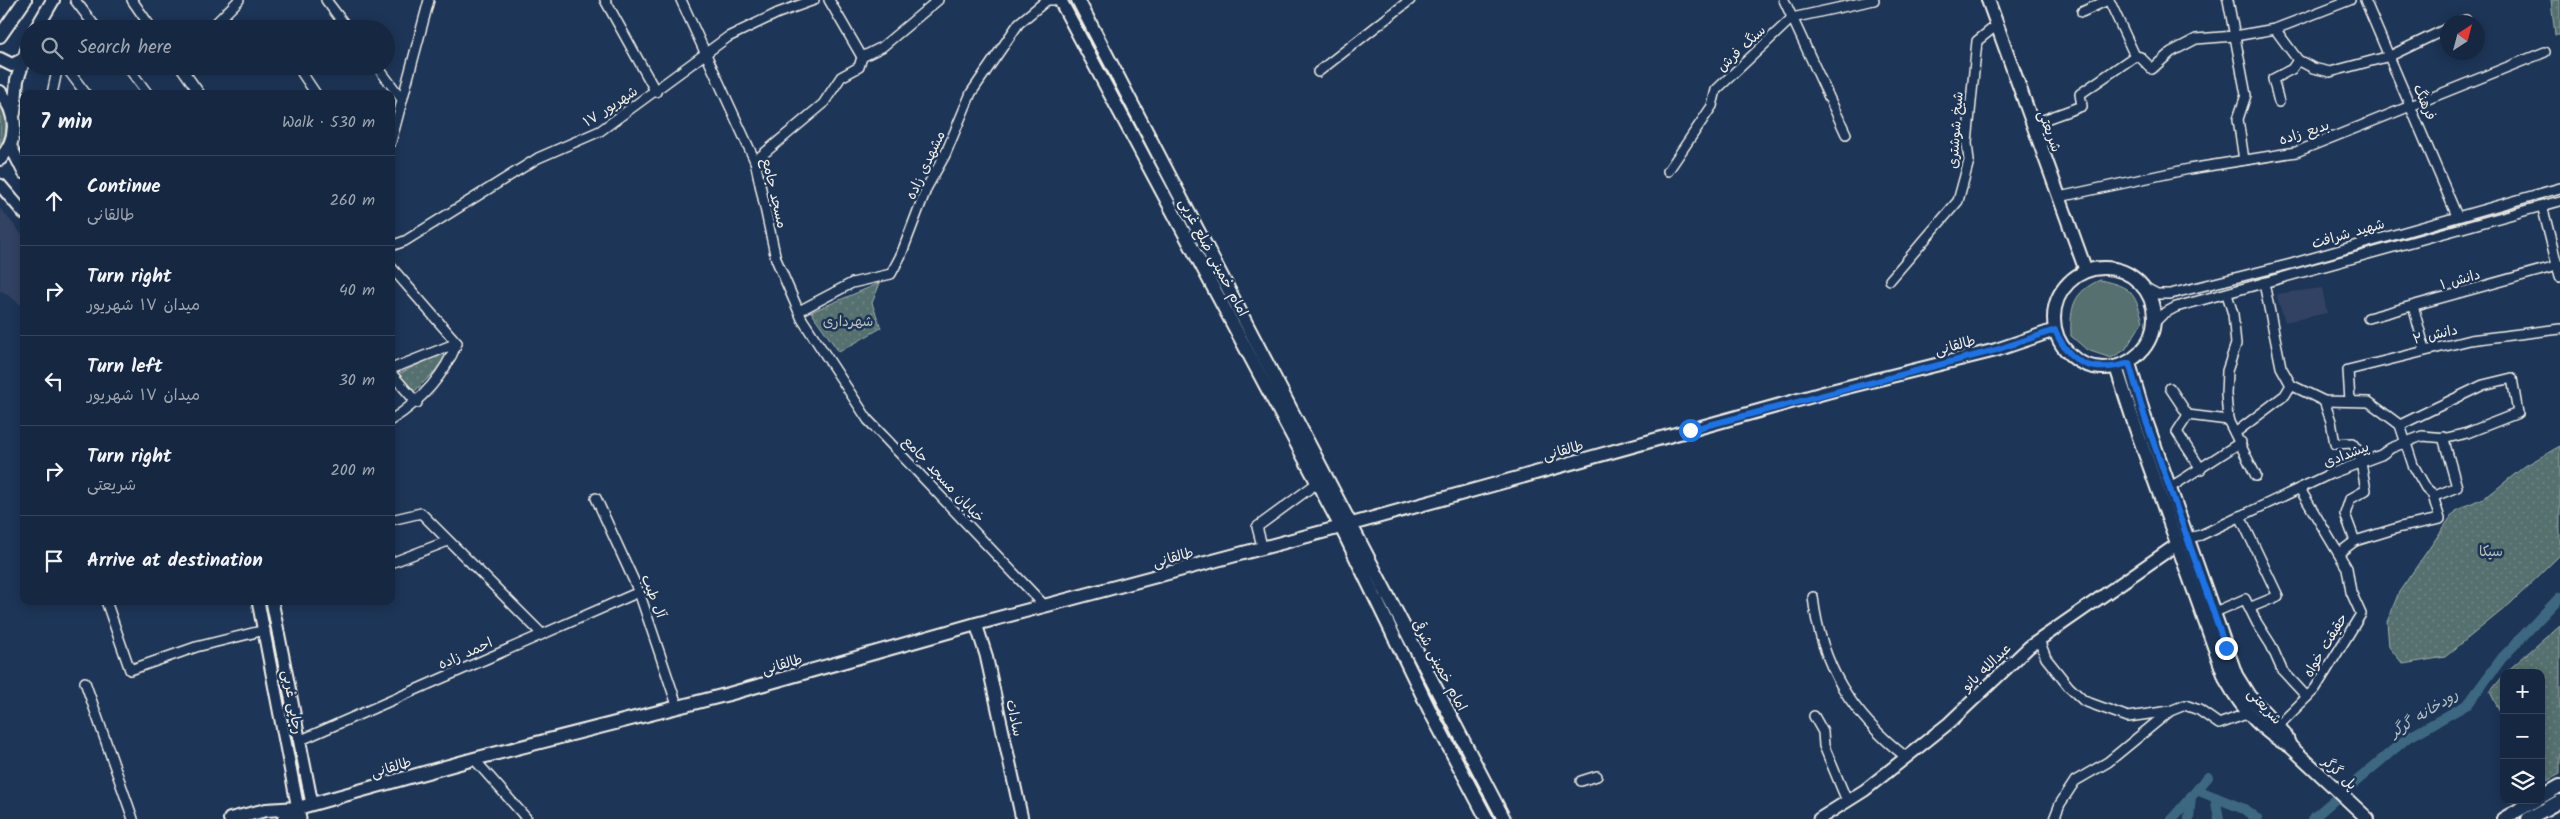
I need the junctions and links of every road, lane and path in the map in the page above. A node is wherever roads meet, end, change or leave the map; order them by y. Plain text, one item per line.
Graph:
1 (25, 0) edge
2 (53, 0) edge
3 (74, 0) edge
4 (239, 0) edge
5 (326, 0) edge
6 (428, 0) edge
7 (604, 0) edge
8 (681, 0) edge
9 (814, 0) edge
10 (830, 0) edge
11 (938, 0) edge
12 (1053, 0) edge
13 (1060, 0) edge
14 (1078, 0) edge
15 (1410, 0) edge
16 (1784, 0) edge
17 (1874, 0) edge
18 (1988, 0) edge
19 (2109, 0) edge
20 (2228, 0) edge
21 (2350, 0) edge
22 (2366, 0) edge
23 (135, 1) edge
24 (2082, 12) dead end
25 (1792, 18) junction
26 (41, 20) edge
27 (90, 20) edge
28 (147, 20) edge
29 (219, 20) edge
30 (341, 20) edge
31 (1997, 25) junction
32 (2275, 29) junction
33 (2440, 32) edge
34 (0, 36) edge
35 (2235, 36) junction
36 (2545, 52) dead end
37 (705, 55) junction
38 (2135, 56) junction
39 (2390, 56) junction
40 (862, 57) junction
41 (0, 59) edge
42 (2298, 60) junction
43 (20, 61) edge
44 (20, 68) edge
45 (1318, 72) dead end
46 (56, 75) edge
47 (72, 75) edge
48 (133, 75) edge
49 (186, 75) edge
50 (303, 75) edge
51 (384, 75) edge
52 (53, 90) edge
53 (83, 90) edge
54 (145, 90) edge
55 (197, 90) edge
56 (313, 90) edge
57 (395, 90) edge
58 (395, 90) edge
59 (0, 92) edge
60 (656, 92) junction
61 (401, 98) junction
62 (2279, 102) dead end
63 (2412, 106) junction
64 (14, 116) junction
65 (395, 124) edge
66 (2032, 124) junction
67 (1846, 134) dead end
68 (10, 145) junction
69 (0, 159) edge
70 (2244, 160) junction
71 (755, 161) junction
72 (20, 165) edge
73 (1668, 171) dead end
74 (0, 185) edge
75 (2560, 188) edge
76 (2059, 197) junction
77 (2560, 200) edge
78 (2542, 205) junction
79 (20, 208) edge
80 (2457, 216) junction
81 (395, 245) edge
82 (2559, 266) edge
83 (2086, 271) junction
84 (395, 272) edge
85 (2560, 277) edge
86 (1890, 280) dead end
87 (2264, 283) junction
88 (2144, 287) junction
89 (2227, 294) junction
90 (2413, 306) junction
91 (799, 311) junction
92 (2368, 318) dead end
93 (2154, 323) junction
94 (2560, 329) edge
95 (2055, 330) junction
96 (457, 343) junction
97 (2425, 350) junction
98 (833, 363) joint
99 (2129, 363) junction
100 (395, 367) edge
101 (2116, 367) junction
102 (395, 378) edge
103 (2291, 385) junction
104 (2170, 388) dead end
105 (2324, 401) junction
106 (2350, 401) junction
107 (416, 403) junction
108 (2188, 415) junction
109 (395, 417) edge
110 (2228, 420) junction
111 (2400, 425) junction
112 (2235, 433) junction
113 (2443, 437) junction
114 (2241, 442) junction
115 (2405, 442) junction
116 (2361, 461) junction
117 (2201, 469) junction
118 (2256, 476) dead end
119 (1317, 483) junction
120 (2171, 487) junction
121 (2300, 489) junction
122 (2432, 493) junction
123 (596, 498) dead end
124 (2240, 516) junction
125 (395, 519) edge
126 (1346, 526) junction
127 (448, 541) junction
128 (2184, 541) junction
129 (2355, 541) junction
130 (1261, 542) dead end
131 (2339, 553) junction
132 (395, 561) edge
133 (640, 592) junction
134 (1813, 597) dead end
135 (107, 605) edge
136 (259, 605) edge
137 (275, 605) edge
138 (1045, 606) junction
139 (2249, 608) junction
140 (2214, 612) junction
141 (976, 624) junction
142 (265, 630) junction
143 (542, 634) junction
144 (2039, 640) junction
145 (86, 682) dead end
146 (2307, 697) junction
147 (678, 708) junction
148 (2170, 711) junction
149 (2249, 713) junction
150 (1814, 716) dead end
151 (2278, 726) junction
152 (301, 740) junction
153 (2290, 746) junction
154 (2299, 756) joint
155 (1906, 757) junction
156 (474, 759) junction
157 (1597, 776) dead end
158 (1581, 781) dead end
159 (2560, 786) edge
160 (2545, 795) edge
161 (1847, 801) junction
162 (2560, 801) edge
163 (312, 804) junction
164 (2529, 804) edge
165 (299, 814) edge
166 (2364, 816) edge
167 (133, 819) edge
168 (230, 819) edge
169 (284, 819) edge
170 (527, 819) edge
171 (1022, 819) edge
172 (1487, 819) edge
173 (1504, 819) edge
174 (1819, 819) edge
175 (2054, 819) edge
176 (2504, 819) edge
177 (2528, 819) edge

1 - 34 main road
2 - 26 main road
3 - 27 street
4 - 29 street
5 - 30 street
6 - 61 street
7 - 60 street
8 - 37 street, مسجد جامع
9 - 37 street, ۱۷ شهریور
10 - 40 street
11 - 40 street
12 - 91 street, مشهدی زاده
13 - 119 main road, امام خمینی ضلع غربی
14 - 126 main road, امام خمینی ضلع غربی
15 - 45 street
16 - 25 street
17 - 25 street
18 - 31 main road, شریعتی
19 - 24 street
19 - 38 street
20 - 35 street
21 - 32 street
22 - 39 street, فرهنگ
23 - 28 street
25 - 67 street
25 - 73 street, سنگ فرش
31 - 66 main road, شریعتی
31 - 86 street, شیخ شوشتری
32 - 35 street
32 - 42 street
33 - 39 street
35 - 38 street
35 - 70 street
36 - 63 street, بدیع زاده
37 - 60 street, ۱۷ شهریور
37 - 71 street, مسجد جامع
38 - 66 street
39 - 42 street
39 - 63 street, فرهنگ
40 - 71 street
41 - 43 main road
42 - 62 street
44 - 64 main road
46 - 52 street
47 - 53 street
48 - 54 street
49 - 55 street
50 - 56 street
51 - 58 street
57 - 61 street
59 - 64 main road
60 - 81 street, ۱۷ شهریور
61 - 65 street
63 - 70 street, بدیع زاده
63 - 80 street, فرهنگ
64 - 68 main road
66 - 76 main road, شریعتی
68 - 69 main road
68 - 72 street
70 - 76 street, بدیع زاده
71 - 91 street, مسجد جامع
74 - 79 street
75 - 80 street, شهید شرافت
76 - 83 main road, شریعتی
77 - 78 street, شهید شرافت
78 - 82 street
78 - 87 street, شهید شرافت
80 - 88 street, شهید شرافت
82 - 85 street
82 - 90 street, دانش ۱
83 - 88 main road
83 - 95 main road
84 - 96 street
87 - 89 street, شهید شرافت
87 - 103 street
88 - 93 main road
89 - 93 street, شهید شرافت
89 - 110 street
90 - 92 street, دانش ۱
90 - 97 street
91 - 98 street, مسجد جامع
93 - 99 main road
94 - 97 street, دانش ۲
95 - 101 main road
95 - 126 main road, طالقانی
96 - 100 street
96 - 107 street
97 - 106 street, دانش ۲
98 - 138 street, خیابان مسجد جامع
99 - 101 main road
99 - 120 main road, شریعتی
101 - 128 main road, شریعتی
102 - 107 street
103 - 105 street
103 - 112 street
104 - 108 street
105 - 106 street
105 - 116 street
106 - 111 street
107 - 109 street
108 - 110 street
108 - 117 street
110 - 112 street
111 - 113 street, پیشدادی
111 - 115 street
112 - 114 street
113 - 115 street, پیشدادی
113 - 122 street
114 - 117 street
114 - 118 street
115 - 116 street, پیشدادی
115 - 122 street
116 - 121 street, پیشدادی
116 - 129 street
117 - 120 street
119 - 126 main road, امام خمینی ضلع غربی
119 - 130 street
120 - 128 main road, شریعتی
121 - 124 street, پیشدادی
121 - 131 street, حقیقت خواه
122 - 129 street
123 - 133 street, آل طیب
124 - 128 street, پیشدادی
124 - 139 street
125 - 127 street
126 - 138 main road, طالقانی
126 - 172 main road, امام خمینی شرقی
126 - 173 main road, امام خمینی شرقی
127 - 132 street
127 - 143 street
128 - 140 main road, شریعتی
128 - 144 street, عبدالله بانو
128 - 149 main road, شریعتی
129 - 131 street
131 - 146 street, حقیقت خواه
133 - 143 street, احمد زاده
133 - 147 street, آل طیب
134 - 155 street
135 - 142 street
136 - 142 street, رجایی غربی
137 - 152 street, رجایی غربی
138 - 141 main road, طالقانی
139 - 140 street
139 - 146 street
140 - 151 main road, شریعتی
141 - 147 main road, طالقانی
141 - 171 street, سادات
142 - 165 street, رجایی غربی
143 - 152 street, احمد زاده
144 - 148 street
144 - 155 street, عبدالله بانو
145 - 167 street
146 - 151 street, حقیقت خواه
147 - 156 main road, طالقانی
148 - 149 street
148 - 175 street
149 - 153 main road, شریعتی
150 - 161 street
151 - 153 main road, شریعتی
152 - 163 street, رجایی غربی
153 - 154 main road, شریعتی
154 - 166 main road, پل گرگر
155 - 161 street, عبدالله بانو
156 - 163 main road, طالقانی
156 - 170 street
157 - 158 street
159 - 160 main road
161 - 174 street, عبدالله بانو
162 - 177 main road
163 - 165 main road, طالقانی
164 - 176 main road
165 - 168 main road, طالقانی
165 - 169 main road, طالقانی

